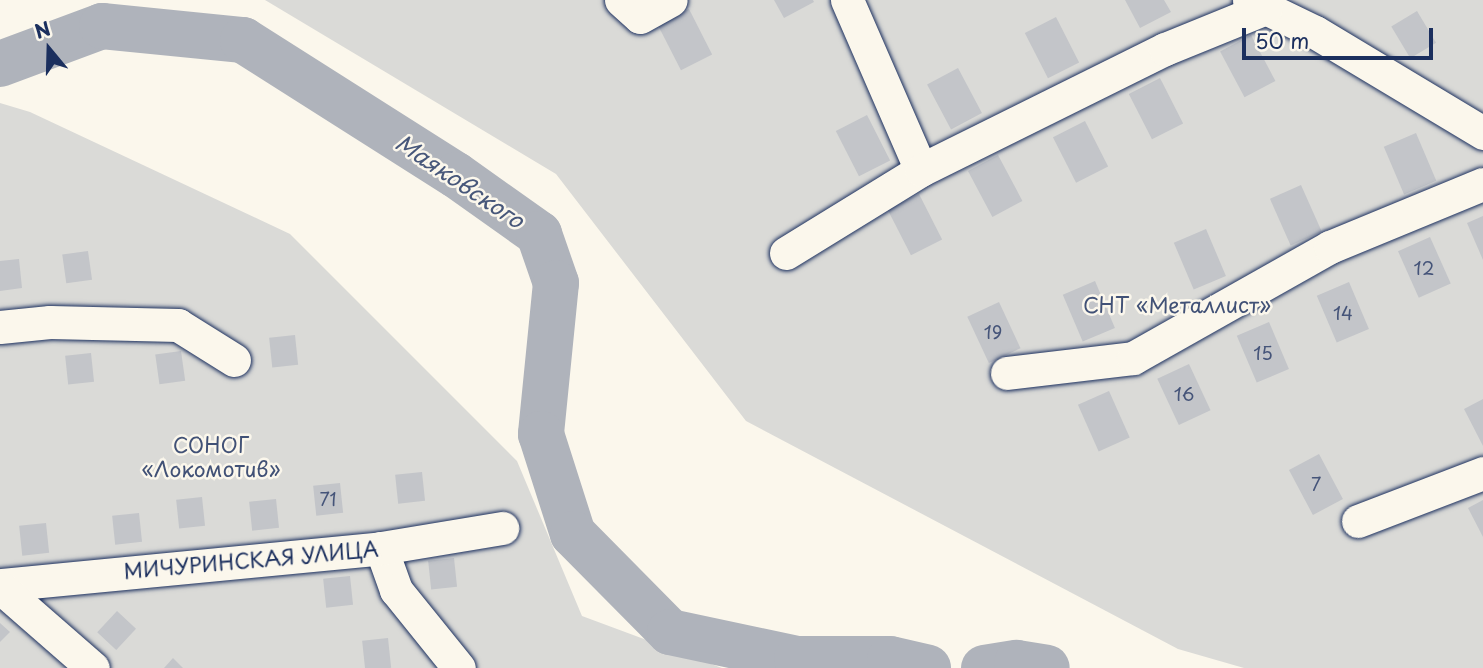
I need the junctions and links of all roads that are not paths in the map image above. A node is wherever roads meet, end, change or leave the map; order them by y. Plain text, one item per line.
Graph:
1 (621, 0) edge
2 (671, 0) edge
3 (847, 0) edge
4 (1257, 4) edge
5 (1483, 133) edge
6 (921, 170) junction
7 (1483, 184) edge
8 (786, 253) dead end
9 (0, 327) edge
10 (234, 360) dead end
11 (1007, 373) dead end
12 (1483, 473) edge
13 (1358, 521) dead end
14 (502, 528) dead end
15 (381, 548) junction
16 (0, 586) edge
17 (93, 668) edge
18 (459, 668) edge

1 - 2 street
3 - 6 street
4 - 5 street
4 - 6 street
6 - 8 street
7 - 11 street
9 - 10 street
12 - 13 street
14 - 15 street, МИЧУРИНСКАЯ УЛИЦА
15 - 16 street, МИЧУРИНСКАЯ УЛИЦА
15 - 18 street
16 - 17 street

